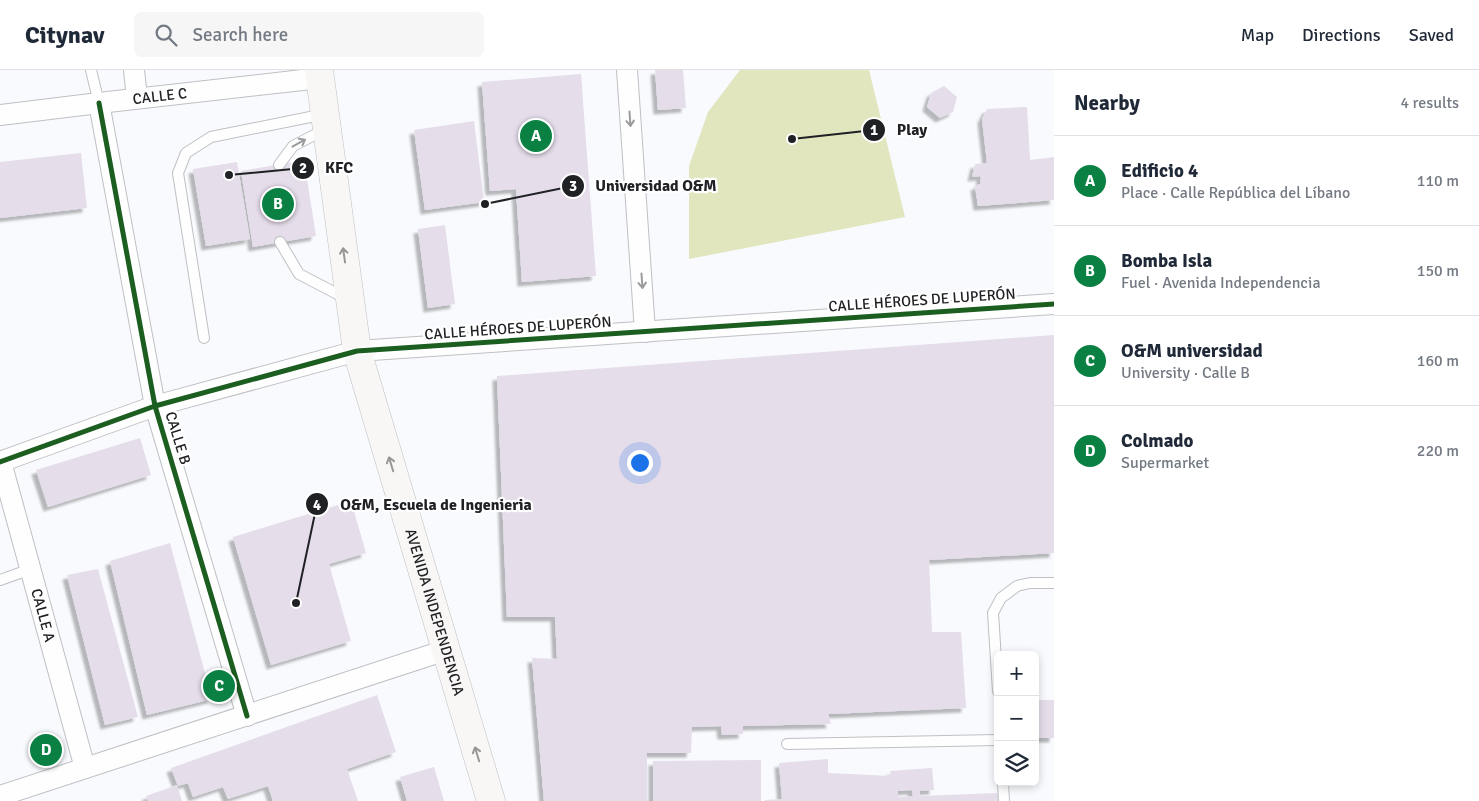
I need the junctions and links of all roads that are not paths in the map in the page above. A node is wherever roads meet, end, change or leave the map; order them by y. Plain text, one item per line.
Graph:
1 (91, 70) edge
2 (134, 70) edge
3 (627, 70) edge
4 (320, 74) edge
5 (137, 98) junction
6 (99, 103) junction
7 (0, 116) edge
8 (326, 122) junction
9 (279, 165) dead end
10 (280, 242) dead end
11 (350, 301) junction
12 (1054, 304) edge
13 (645, 332) junction
14 (204, 338) dead end
15 (357, 351) junction
16 (155, 406) junction
17 (1, 462) edge
18 (31, 569) junction
19 (0, 580) edge
20 (1054, 583) edge
21 (446, 650) junction
22 (995, 651) edge
23 (247, 716) junction
24 (994, 740) edge
25 (786, 744) dead end
26 (85, 768) junction
27 (1003, 786) edge
28 (0, 796) edge
29 (491, 801) edge
30 (1004, 801) edge

1 - 6 lane
2 - 5 street
3 -> 13 street
4 - 5 street, CALLE C
4 - 8 main road, AVENIDA INDEPENDENCIA
5 - 6 street, CALLE C
6 - 7 street, CALLE C
6 - 16 street, CALLE B
9 -> 8 lane
11 -> 8 main road, AVENIDA INDEPENDENCIA
8 - 14 lane
10 - 11 lane
11 - 15 main road, AVENIDA INDEPENDENCIA
12 - 13 street, CALLE HÉROES DE LUPERÓN
13 - 15 street, CALLE HÉROES DE LUPERÓN
15 - 16 street, CALLE HÉROES DE LUPERÓN
21 -> 15 main road, AVENIDA INDEPENDENCIA
16 - 17 street, CALLE HÉROES DE LUPERÓN
16 - 23 street, CALLE B
17 - 18 street, CALLE A
18 - 19 lane
18 - 26 street, CALLE A
20 - 22 lane
21 - 23 street
29 -> 21 main road, AVENIDA INDEPENDENCIA
23 - 26 street
24 - 25 lane
26 - 28 street
27 - 30 lane

